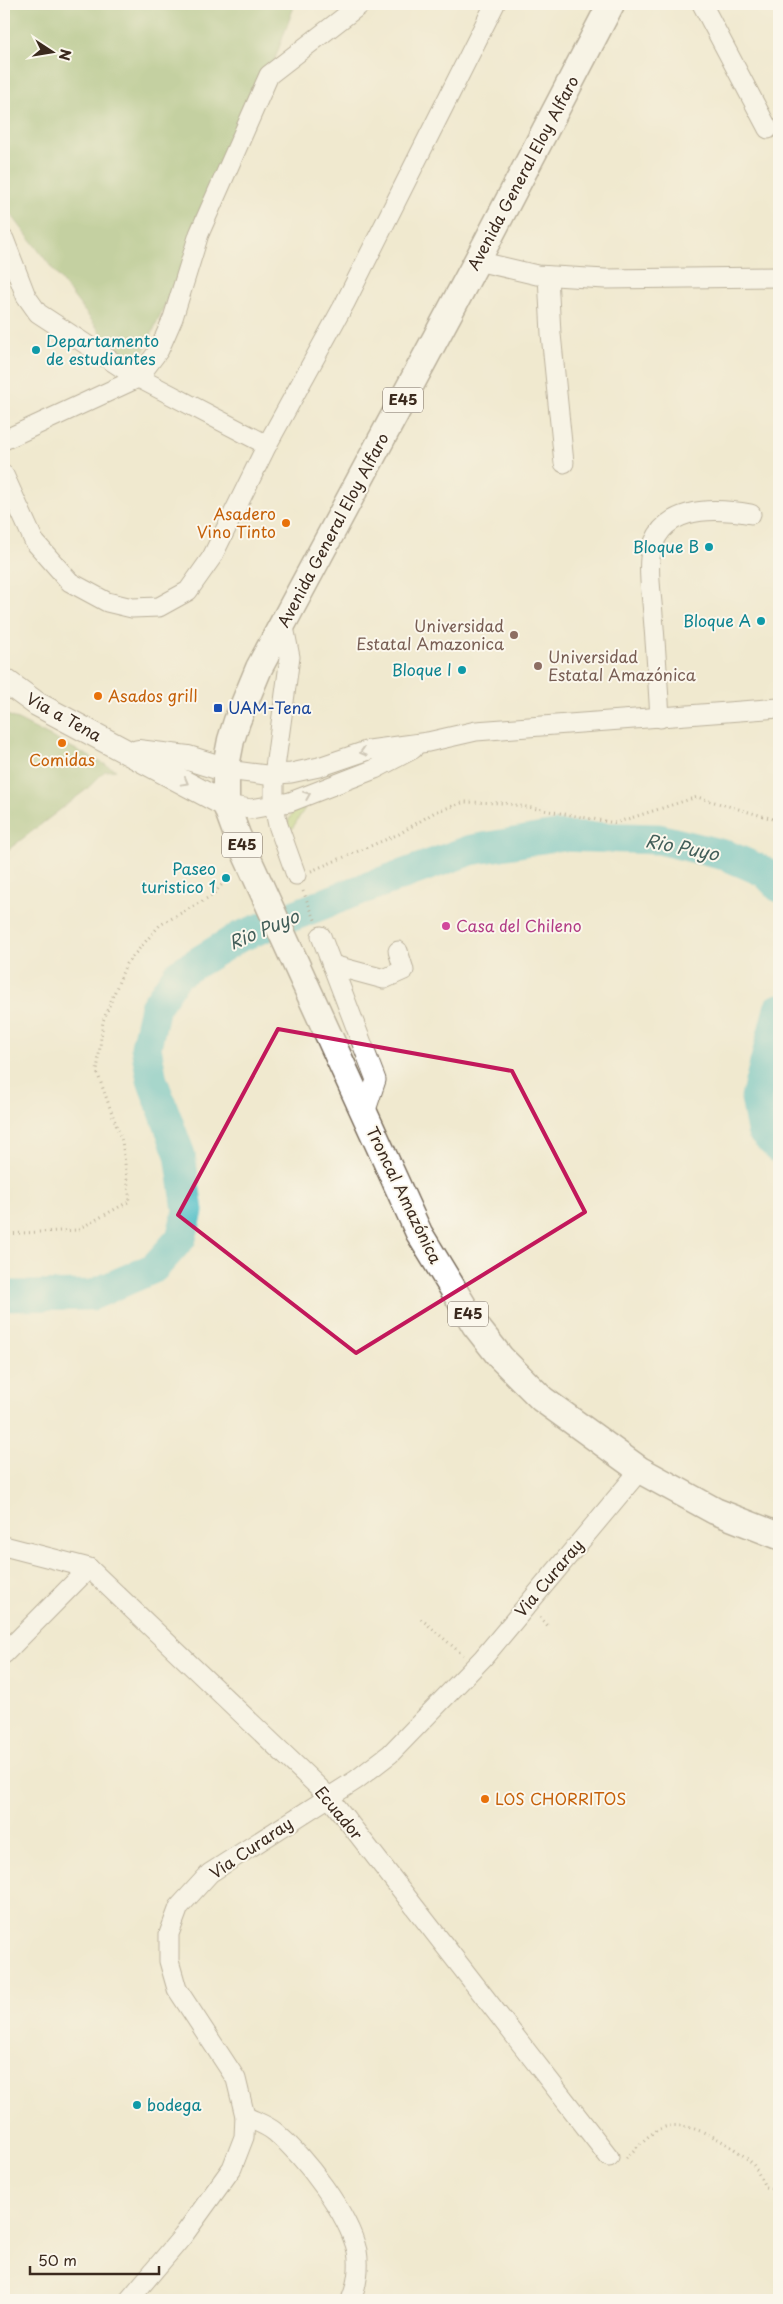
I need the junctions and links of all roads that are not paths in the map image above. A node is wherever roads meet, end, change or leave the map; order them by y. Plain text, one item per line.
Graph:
1 (361, 4) edge
2 (496, 4) edge
3 (611, 4) edge
4 (702, 4) edge
5 (768, 128) dead end
6 (4, 239) edge
7 (477, 261) junction
8 (548, 276) junction
9 (779, 277) edge
10 (138, 378) junction
11 (4, 440) edge
12 (267, 446) junction
13 (564, 463) dead end
14 (4, 475) edge
15 (750, 514) dead end
16 (283, 622) junction
17 (4, 680) edge
18 (779, 708) edge
19 (660, 718) junction
20 (428, 742) junction
21 (126, 751) junction
22 (227, 770) junction
23 (274, 774) junction
24 (226, 805) junction
25 (274, 806) junction
26 (296, 875) road end
27 (321, 936) road end
28 (398, 950) dead end
29 (332, 964) junction
30 (297, 965) joint
31 (365, 1113) junction
32 (640, 1470) junction
33 (779, 1536) edge
34 (4, 1546) edge
35 (90, 1568) junction
36 (4, 1654) edge
37 (329, 1797) junction
38 (245, 2116) junction
39 (608, 2157) road end
40 (129, 2300) edge
41 (351, 2300) edge

1 - 10 street
2 - 12 street
3 - 7 highway, Avenida General Eloy Alfaro / E45
4 - 5 street
6 - 10 street
7 - 8 street
7 - 16 highway, Avenida General Eloy Alfaro / E45
8 - 9 street
8 - 13 street
10 - 11 street
10 - 12 street
12 - 14 street
15 - 19 street
16 - 22 highway, Avenida General Eloy Alfaro / E45
16 - 23 street
17 - 21 main road, Via a Tena
18 - 19 street
19 - 20 street
20 -> 23 street
25 -> 20 street
21 - 22 main road, Via a Tena
21 -> 24 main road, Via a Tena
22 - 23 street
22 - 24 highway, Avenida General Eloy Alfaro / E45
23 - 25 street
24 - 25 street
24 - 30 highway, Avenida General Eloy Alfaro / E45
25 - 26 street
27 - 29 street
28 - 29 street
29 - 31 street
30 - 31 highway, Troncal Amazónica / E45
31 - 32 highway, Troncal Amazónica / E45
32 - 33 highway, Troncal Amazónica / E45
32 - 37 street, Via Curaray
34 - 35 street, Ecuador
35 - 36 street
35 - 37 street, Ecuador
37 - 38 street, Via Curaray
37 - 39 street, Ecuador
38 - 40 street, Via Curaray
38 - 41 street

